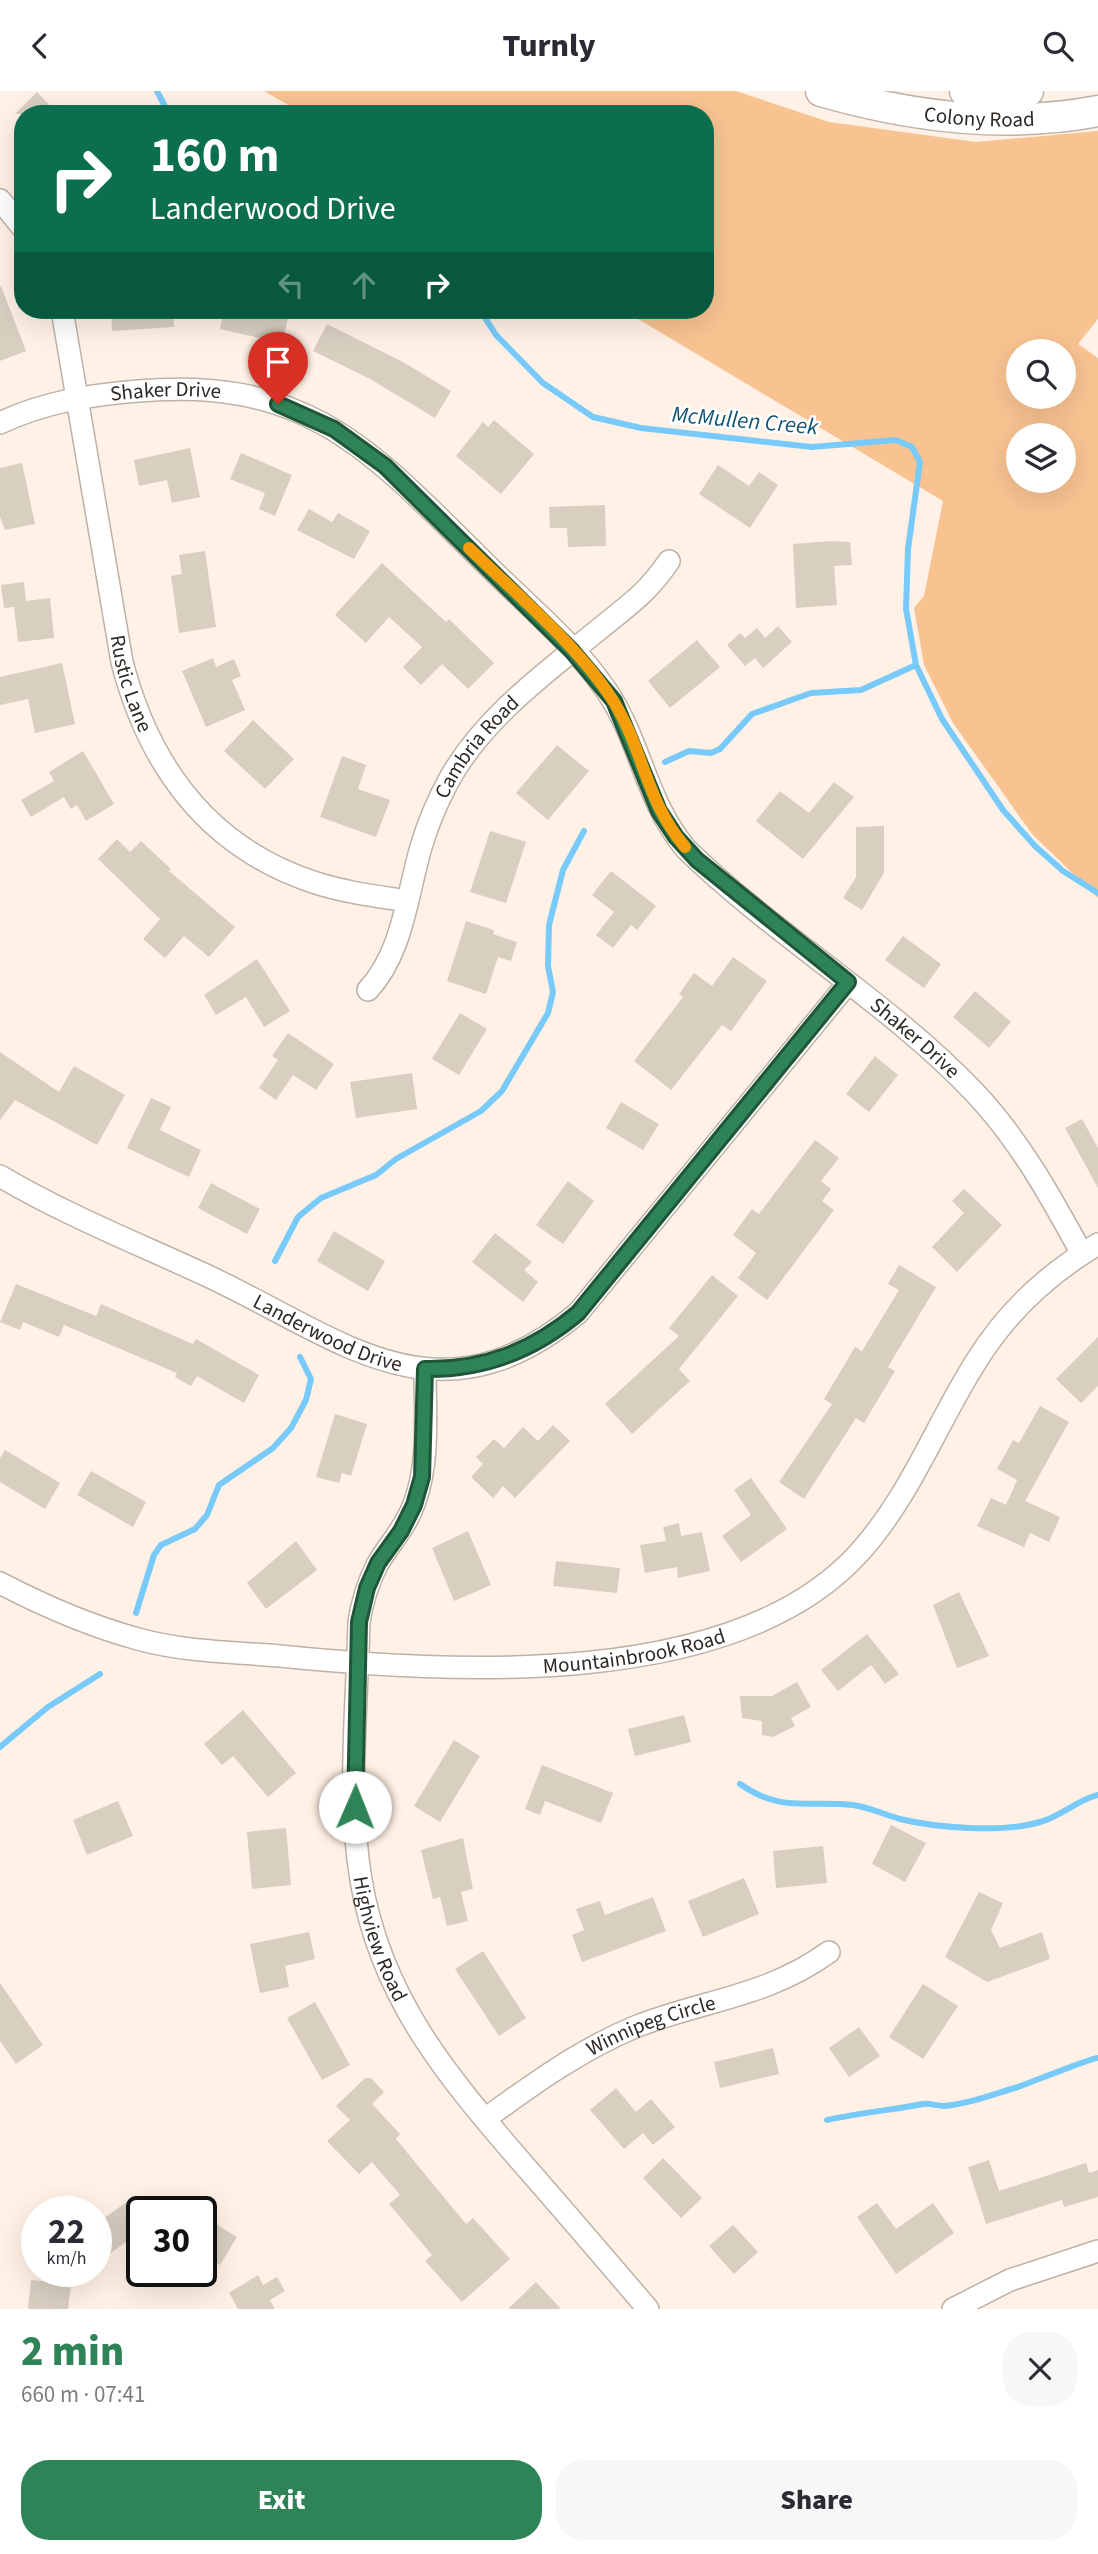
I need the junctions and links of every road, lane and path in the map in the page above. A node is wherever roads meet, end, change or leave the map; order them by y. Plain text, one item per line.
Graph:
1 (821, 91) edge
2 (965, 91) edge
3 (1028, 91) edge
4 (1098, 111) edge
5 (0, 200) edge
6 (14, 217) edge
7 (64, 319) edge
8 (79, 397) junction
9 (0, 423) edge
10 (668, 561) dead end
11 (572, 651) junction
12 (407, 901) junction
13 (848, 982) junction
14 (368, 990) dead end
15 (0, 1176) edge
16 (1090, 1249) edge
17 (425, 1369) junction
18 (0, 1583) edge
19 (358, 1665) junction
20 (829, 1952) dead end
21 (485, 2119) junction
22 (1098, 2251) edge
23 (649, 2309) edge
24 (953, 2309) edge

1 - 4 main road, Colony Road
2 - 3 main road, Colony Road
5 - 6 street
7 - 8 street, Rustic Lane
8 - 9 street, Shaker Drive
8 - 11 street, Shaker Drive
8 - 12 street, Rustic Lane
10 - 11 street, Cambria Road
11 - 12 street, Cambria Road
11 - 13 street, Shaker Drive
12 - 14 street, Cambria Road
13 - 16 street, Shaker Drive
13 - 17 street, Landerwood Drive
15 - 17 street, Landerwood Drive
16 - 19 street, Mountainbrook Road
17 - 19 street, Highview Road
18 - 19 street, Mountainbrook Road
19 - 21 street, Highview Road
20 - 21 street, Winnipeg Circle
21 - 23 street, Highview Road
22 - 24 street

